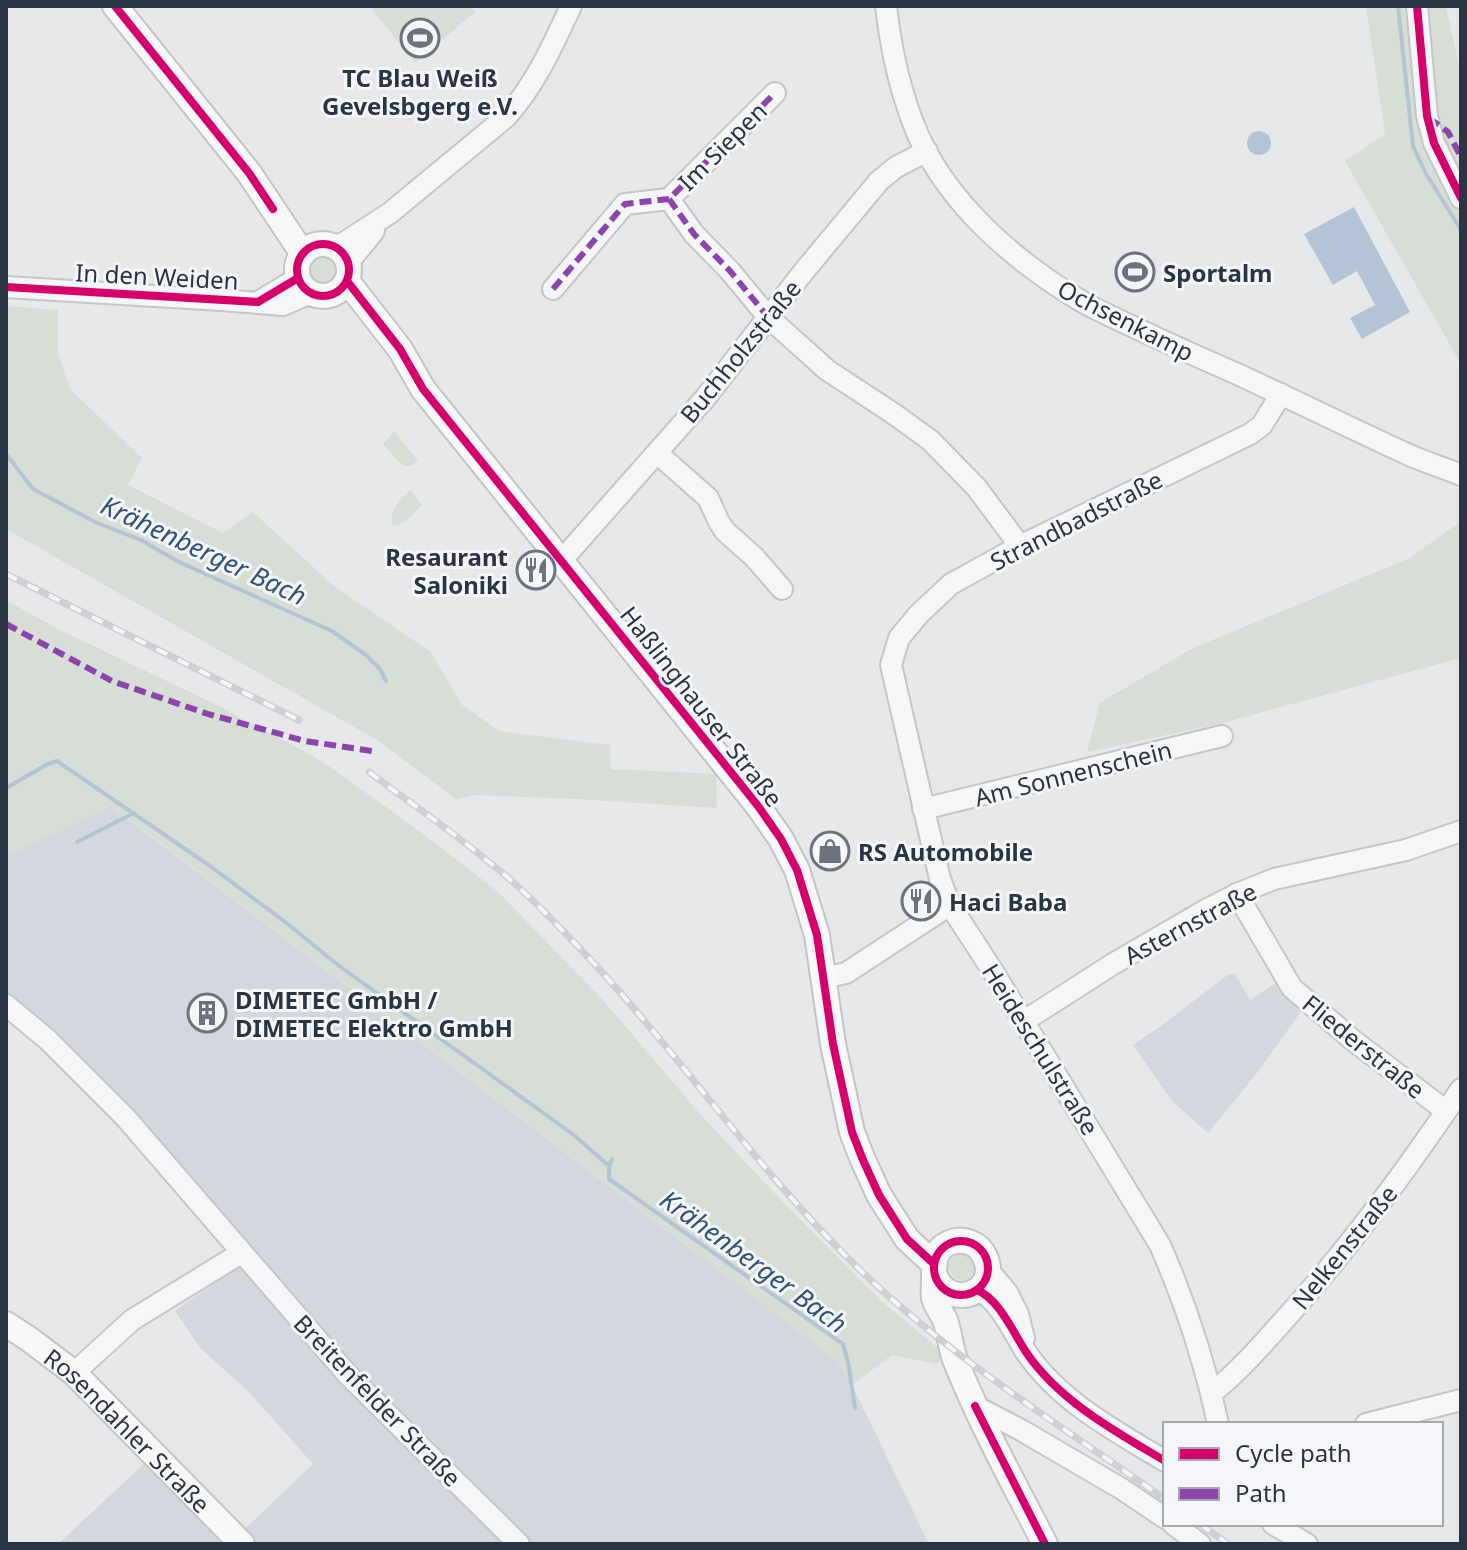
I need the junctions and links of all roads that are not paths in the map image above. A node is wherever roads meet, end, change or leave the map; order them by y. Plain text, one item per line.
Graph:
1 (571, 6) edge
2 (886, 6) edge
3 (1417, 6) edge
4 (126, 10) edge
5 (775, 93) dead end
6 (927, 151) junction
7 (1461, 198) edge
8 (669, 199) junction
9 (325, 269) junction
10 (6, 287) edge
11 (553, 289) dead end
12 (768, 317) junction
13 (1281, 394) junction
14 (657, 453) junction
15 (1461, 475) edge
16 (1020, 546) junction
17 (561, 561) junction
18 (782, 589) dead end
19 (891, 665) joint
20 (1222, 736) dead end
21 (923, 809) junction
22 (1461, 831) edge
23 (1237, 894) junction
24 (950, 905) junction
25 (823, 978) junction
26 (6, 1005) edge
27 (1024, 1021) junction
28 (1461, 1089) edge
29 (1446, 1111) junction
30 (241, 1253) junction
31 (937, 1261) junction
32 (975, 1285) junction
33 (946, 1321) junction
34 (6, 1324) edge
35 (74, 1373) junction
36 (1212, 1393) junction
37 (1461, 1400) edge
38 (975, 1406) junction
39 (1218, 1422) edge
40 (1374, 1422) edge
41 (1163, 1460) edge
42 (1163, 1517) edge
43 (1176, 1526) edge
44 (1276, 1526) edge
45 (1289, 1526) edge
46 (1305, 1543) edge
47 (242, 1544) edge
48 (519, 1544) edge
49 (1045, 1544) edge
50 (1199, 1544) edge

1 - 9 street, In den Weiden
2 - 6 street, Ochsenkamp
3 - 7 street
4 - 9 main road, Haßlinghauser Straße
5 - 8 street, Im Siepen
6 - 12 street, Buchholzstraße
6 - 13 street, Ochsenkamp
8 - 11 street, Im Siepen
8 - 12 street, Im Siepen
9 - 10 street, In den Weiden
9 - 17 main road, Haßlinghauser Straße
12 - 14 street, Buchholzstraße
12 - 16 street, Im Siepen
13 - 15 street, Ochsenkamp
13 - 16 street, Strandbadstraße
14 - 17 street, Buchholzstraße
14 - 18 street
16 - 19 street, Strandbadstraße
17 - 25 main road, Haßlinghauser Straße
19 - 21 street, Heideschulstraße
20 - 21 street, Am Sonnenschein
21 - 24 street, Heideschulstraße
22 - 23 street, Asternstraße
23 - 27 street, Asternstraße
23 - 29 street, Fliederstraße
24 - 25 street
24 - 27 street, Heideschulstraße
25 - 31 main road, Haßlinghauser Straße
26 - 30 street, Breitenfelder Straße
27 - 36 street, Heideschulstraße
28 - 29 street, Nelkenstraße
29 - 36 street, Nelkenstraße
30 - 35 street
30 - 48 street, Breitenfelder Straße
31 - 32 main road
31 - 32 main road
31 - 33 main road
32 - 33 main road
32 - 41 street
33 - 38 main road
34 - 35 main road, Rosendahler Straße
35 - 47 main road, Rosendahler Straße
36 - 39 street, Heideschulstraße
37 - 40 street
38 - 42 street
38 - 49 main road
43 - 50 street
44 - 46 street
45 - 46 street

